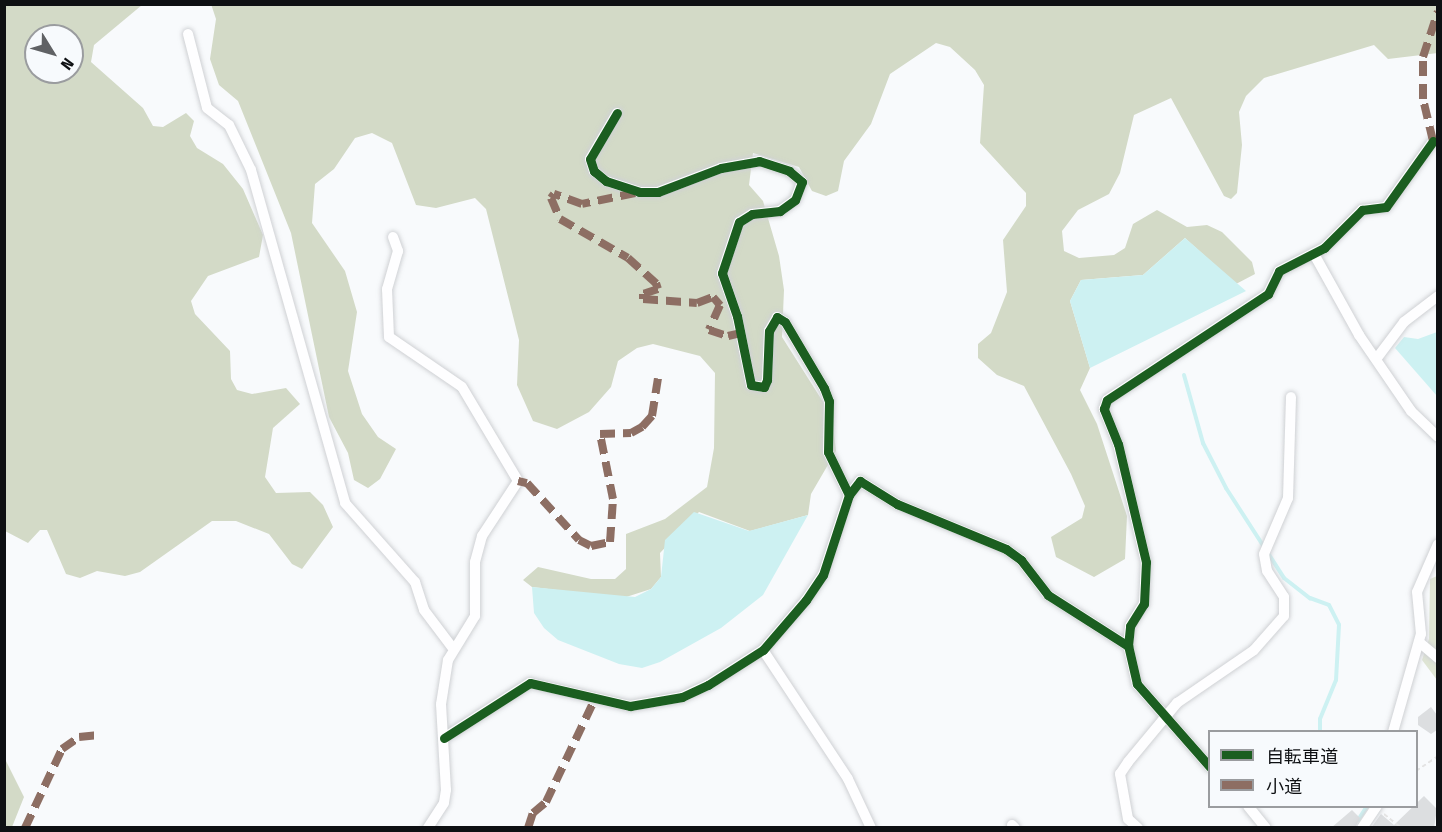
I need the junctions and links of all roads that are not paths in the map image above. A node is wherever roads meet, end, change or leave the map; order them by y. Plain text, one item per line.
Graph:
1 (188, 34) dead end
2 (617, 113) dead end
3 (1432, 141) dead end
4 (393, 237) dead end
5 (1314, 254) junction
6 (1437, 296) edge
7 (1377, 358) junction
8 (1291, 397) dead end
9 (1437, 436) edge
10 (849, 495) junction
11 (1437, 544) edge
12 (1437, 568) edge
13 (1426, 573) junction
14 (1419, 642) junction
15 (1128, 646) junction
16 (452, 647) junction
17 (763, 650) junction
18 (1437, 658) edge
19 (1162, 717) junction
20 (1394, 730) edge
21 (444, 738) junction
22 (1208, 766) edge
23 (1249, 808) edge
24 (1378, 808) edge
25 (1135, 826) edge
26 (428, 828) edge
27 (871, 828) edge
28 (1266, 828) edge
29 (1362, 828) edge

1 - 16 street
2 - 10 street
3 - 5 street
4 - 16 street
5 - 7 street
5 - 15 street
6 - 7 street
7 - 9 street
8 - 19 street
10 - 15 street
10 - 17 street
11 - 13 street
12 - 13 street
13 - 14 street
14 - 18 street
14 - 20 street
15 - 19 street
16 - 21 street
17 - 21 street
17 - 27 street
19 - 22 street
19 - 25 street
21 - 26 street
23 - 28 street
24 - 29 street

